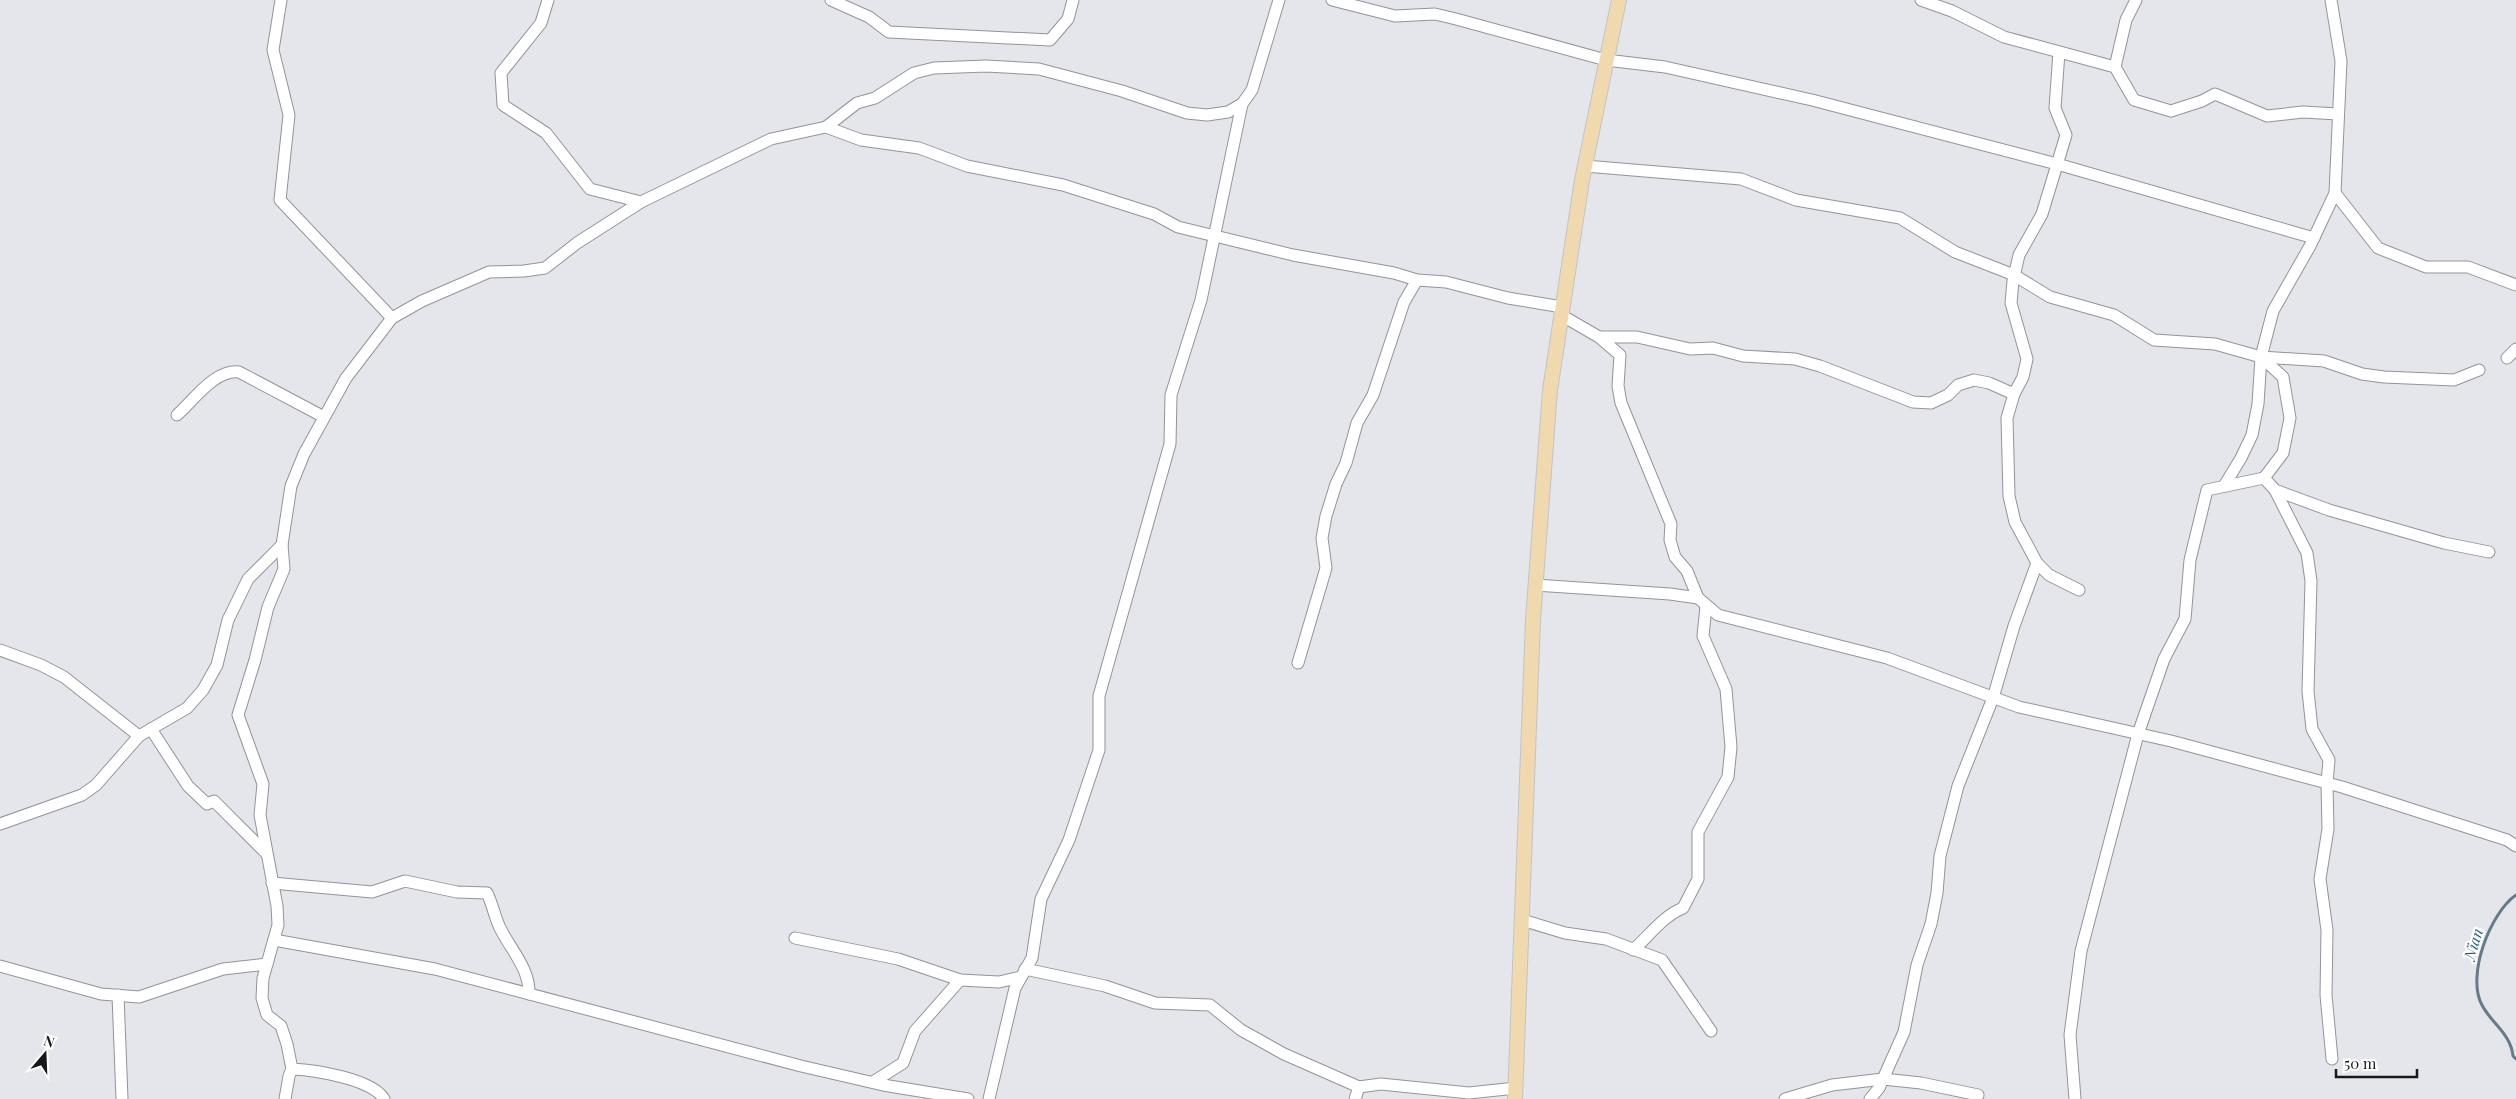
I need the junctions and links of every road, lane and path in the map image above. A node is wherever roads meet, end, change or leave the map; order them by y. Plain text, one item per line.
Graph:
1 (281, 0) edge
2 (548, 0) edge
3 (831, 0) edge
4 (1074, 0) edge
5 (1279, 0) edge
6 (1332, 0) edge
7 (1619, 0) edge
8 (1921, 0) edge
9 (2136, 0) edge
10 (2331, 0) edge
11 (2059, 52) junction
12 (1606, 60) junction
13 (2115, 67) junction
14 (1242, 104) junction
15 (2338, 114) junction
16 (826, 127) junction
17 (2057, 164) junction
18 (1584, 166) junction
19 (2335, 193) junction
20 (641, 202) junction
21 (1215, 235) junction
22 (2314, 238) junction
23 (2014, 275) junction
24 (1417, 280) junction
25 (2516, 285) edge
26 (1561, 311) junction
27 (392, 318) junction
28 (1599, 337) junction
29 (2516, 349) edge
30 (2261, 357) junction
31 (2507, 358) dead end
32 (2479, 370) dead end
33 (2014, 394) junction
34 (177, 415) dead end
35 (324, 417) junction
36 (2264, 478) junction
37 (2224, 486) junction
38 (2275, 490) junction
39 (282, 545) junction
40 (2489, 552) dead end
41 (2036, 563) junction
42 (1535, 586) junction
43 (2079, 590) dead end
44 (1702, 602) junction
45 (0, 650) edge
46 (1298, 662) dead end
47 (1993, 698) junction
48 (151, 730) junction
49 (2138, 734) junction
50 (139, 736) junction
51 (2327, 783) junction
52 (0, 824) edge
53 (2516, 846) edge
54 (266, 853) junction
55 (272, 883) junction
56 (1522, 920) junction
57 (795, 938) dead end
58 (274, 940) junction
59 (1633, 950) junction
60 (267, 964) junction
61 (0, 966) edge
62 (1023, 973) junction
63 (960, 980) junction
64 (529, 994) junction
65 (118, 995) junction
66 (1710, 1030) dead end
67 (2332, 1059) dead end
68 (292, 1069) junction
69 (1883, 1078) junction
70 (873, 1082) junction
71 (1359, 1087) junction
72 (1515, 1093) edge
73 (1978, 1095) dead end
74 (122, 1099) edge
75 (285, 1099) edge
76 (384, 1099) edge
77 (968, 1099) edge
78 (989, 1099) edge
79 (1355, 1099) edge
80 (1785, 1099) edge
81 (1870, 1099) edge
82 (2075, 1099) edge

1 - 27 street
2 - 20 street
3 - 4 street
5 - 14 street
6 - 12 street
7 - 12 main road
8 - 11 street
9 - 13 street
10 - 15 street
11 - 13 street
11 - 17 street
12 - 17 street
12 - 18 main road
13 - 15 street
14 - 16 street
14 - 21 street
15 - 19 street
16 - 20 street
16 - 21 street
17 - 22 street
17 - 23 street
18 - 23 street
18 - 26 main road
19 - 22 street
19 - 25 street
20 - 27 street
21 - 24 street
21 - 62 street
22 - 30 street
23 - 30 street
23 - 33 street
24 - 26 street
24 - 46 street
26 - 28 street
26 - 42 main road
27 - 35 street
28 - 33 street
28 - 44 street
29 - 31 street
30 - 32 street
30 - 36 street
30 - 37 street
33 - 41 street
34 - 35 street
35 - 39 street
36 - 37 street
36 - 38 street
37 - 49 street
38 - 40 street
38 - 51 street
39 - 48 street
39 - 54 street
41 - 43 street
41 - 47 street
42 - 44 street
42 - 56 main road
44 - 47 street
44 - 59 street
45 - 50 street
47 - 49 street
47 - 69 street
48 - 50 street
48 - 54 street
49 - 51 street
49 - 82 street
50 - 52 street
51 - 53 street
51 - 67 street
54 - 55 street
55 - 58 street
55 - 64 street
56 - 59 street
56 - 72 main road
57 - 63 street
58 - 60 street
58 - 64 street
59 - 66 street
60 - 65 street
60 - 68 street
61 - 65 street
62 - 63 street
62 - 71 street
62 - 78 street
63 - 70 street
64 - 70 street
65 - 74 street
68 - 75 street
68 - 76 street
69 - 73 street
69 - 80 street
69 - 81 street
70 - 77 street
71 - 72 street
71 - 79 street

